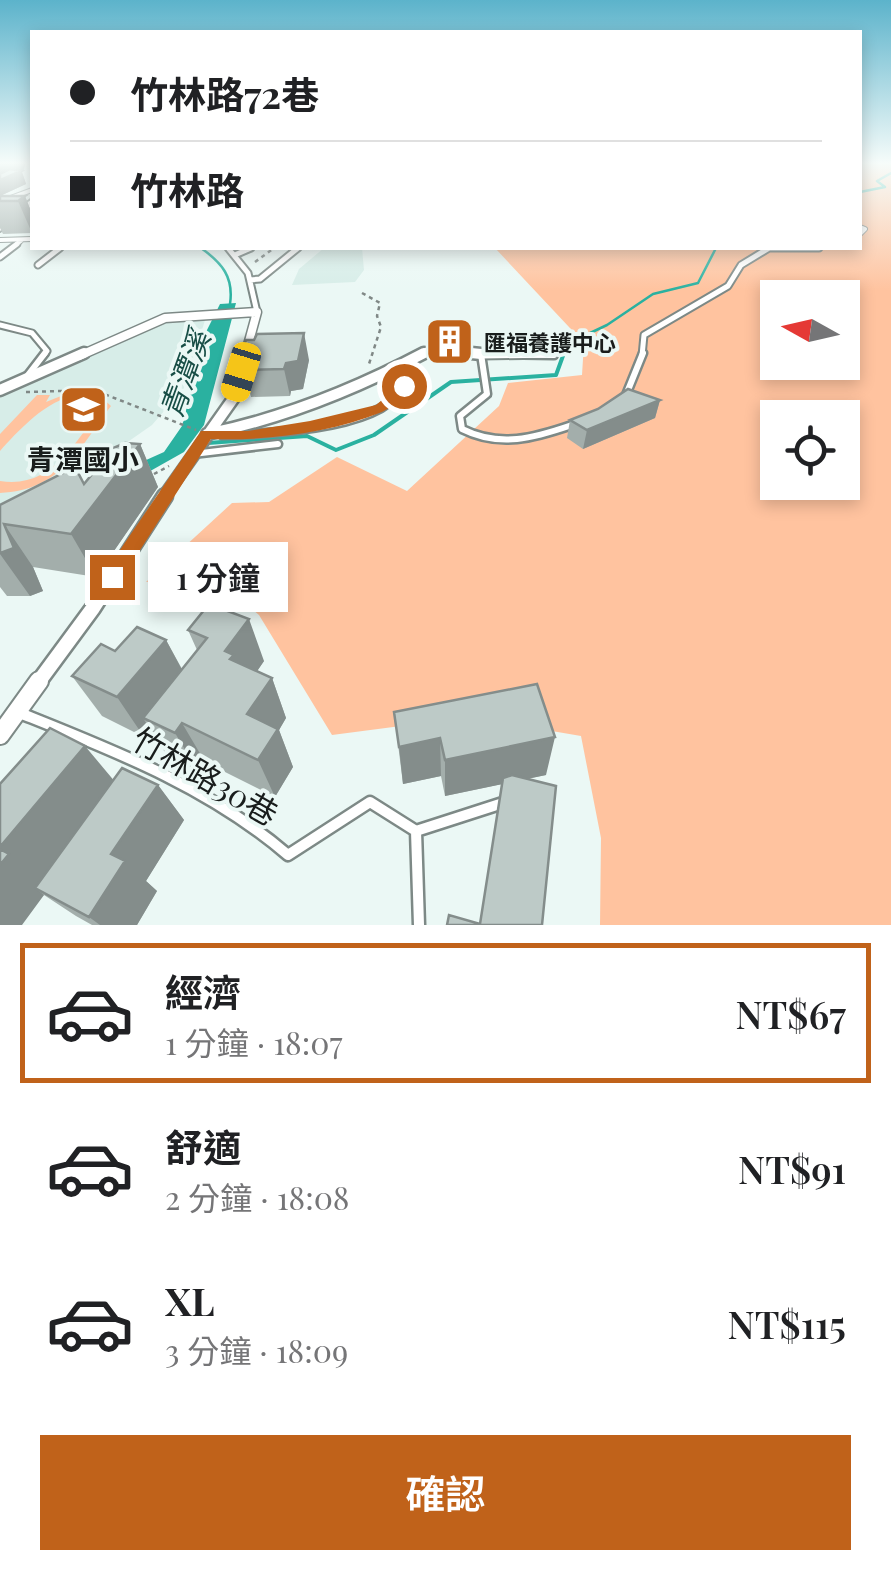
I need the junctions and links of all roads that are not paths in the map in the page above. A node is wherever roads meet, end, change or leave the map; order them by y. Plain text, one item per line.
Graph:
1 (28, 205) edge
2 (0, 228) edge
3 (30, 239) edge
4 (0, 240) edge
5 (22, 240) junction
6 (57, 250) edge
7 (231, 250) edge
8 (246, 250) edge
9 (296, 250) edge
10 (766, 250) edge
11 (237, 254) junction
12 (0, 257) edge
13 (38, 265) dead end
14 (250, 280) junction
15 (257, 312) junction
16 (0, 325) edge
17 (480, 354) junction
18 (554, 355) dead end
19 (392, 371) junction
20 (24, 380) junction
21 (0, 390) edge
22 (625, 398) edge
23 (579, 422) edge
24 (206, 434) junction
25 (278, 444) dead end
26 (192, 454) junction
27 (18, 712) junction
28 (0, 735) edge
29 (522, 797) edge
30 (416, 832) junction
31 (419, 925) edge

1 - 2 main road
3 - 5 lane
4 - 5 lane
5 - 12 lane
6 - 13 lane
7 - 11 lane
8 - 11 lane
9 - 14 lane
10 - 22 lane
11 - 14 lane
14 - 15 lane
15 - 20 street
15 - 24 street
16 - 20 lane
17 - 18 lane
17 - 19 street
17 - 23 lane
19 - 24 street
19 - 24 lane
20 - 21 street
24 - 26 street
25 - 26 lane
26 - 27 street
27 - 28 street
27 - 30 lane, 竹林路30巷
29 - 30 lane
30 - 31 lane

